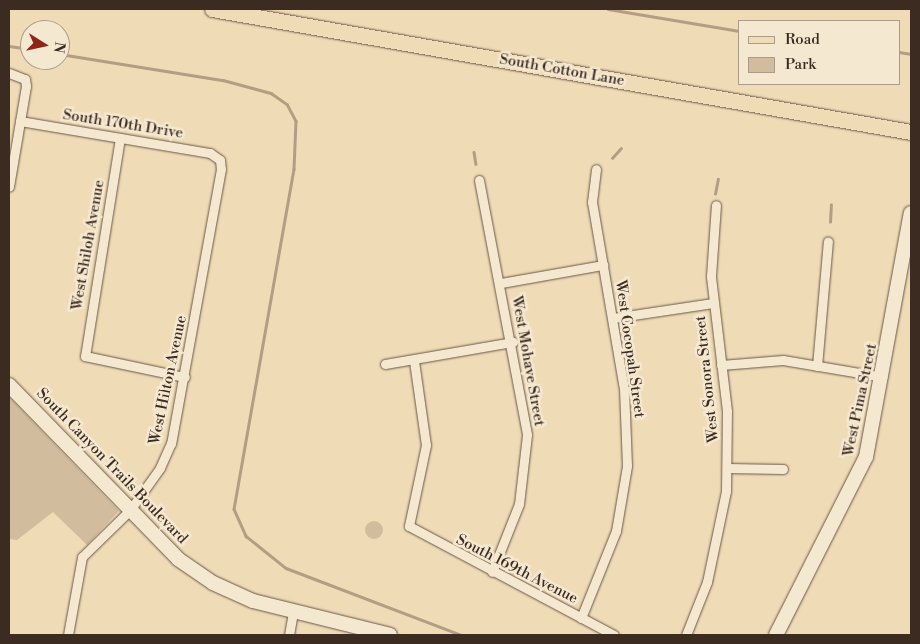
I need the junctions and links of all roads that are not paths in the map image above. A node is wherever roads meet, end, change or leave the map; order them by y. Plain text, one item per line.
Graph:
1 (212, 9) edge
2 (9, 73) edge
3 (20, 121) junction
4 (911, 132) edge
5 (120, 138) junction
6 (220, 160) joint
7 (596, 169) dead end
8 (480, 180) dead end
9 (9, 187) edge
10 (716, 205) dead end
11 (911, 212) edge
12 (828, 241) dead end
13 (603, 265) junction
14 (501, 283) junction
15 (713, 303) junction
16 (613, 318) junction
17 (513, 342) junction
18 (414, 361) junction
19 (385, 364) dead end
20 (721, 365) junction
21 (817, 366) junction
22 (185, 377) junction
23 (883, 377) junction
24 (9, 384) edge
25 (727, 468) junction
26 (783, 469) dead end
27 (130, 510) junction
28 (492, 572) junction
29 (293, 613) junction
30 (582, 618) junction
31 (68, 635) edge
32 (289, 635) edge
33 (390, 635) edge
34 (614, 635) edge
35 (686, 635) edge
36 (776, 635) edge

1 - 4 main road, South Cotton Lane
2 - 3 street
3 - 5 street, South 170th Drive
3 - 9 street
5 - 6 street, South 170th Drive
5 - 22 street, West Shiloh Avenue
6 - 22 street, West Hilton Avenue
7 - 13 street, West Cocopah Street
8 - 14 street, West Mohave Street
10 - 15 street, West Sonora Street
11 - 23 street, West Pima Street
12 - 21 street
13 - 14 street
13 - 16 street, West Cocopah Street
14 - 17 street, West Mohave Street
15 - 16 street
15 - 20 street, West Sonora Street
16 - 30 street, West Cocopah Street
17 - 18 street
17 - 28 street, West Mohave Street
18 - 19 street
18 - 28 street, South 169th Avenue
20 - 21 street
20 - 25 street, West Sonora Street
21 - 23 street
22 - 27 street, West Hilton Avenue
23 - 36 street, West Pima Street
24 - 27 street, South Canyon Trails Boulevard
25 - 26 street
25 - 35 street, West Sonora Street
27 - 29 street, South Canyon Trails Boulevard
27 - 31 street, West Hilton Avenue
28 - 30 street, South 169th Avenue
29 - 32 street
29 - 33 street, South Canyon Trails Boulevard
30 - 34 street, South 169th Avenue

